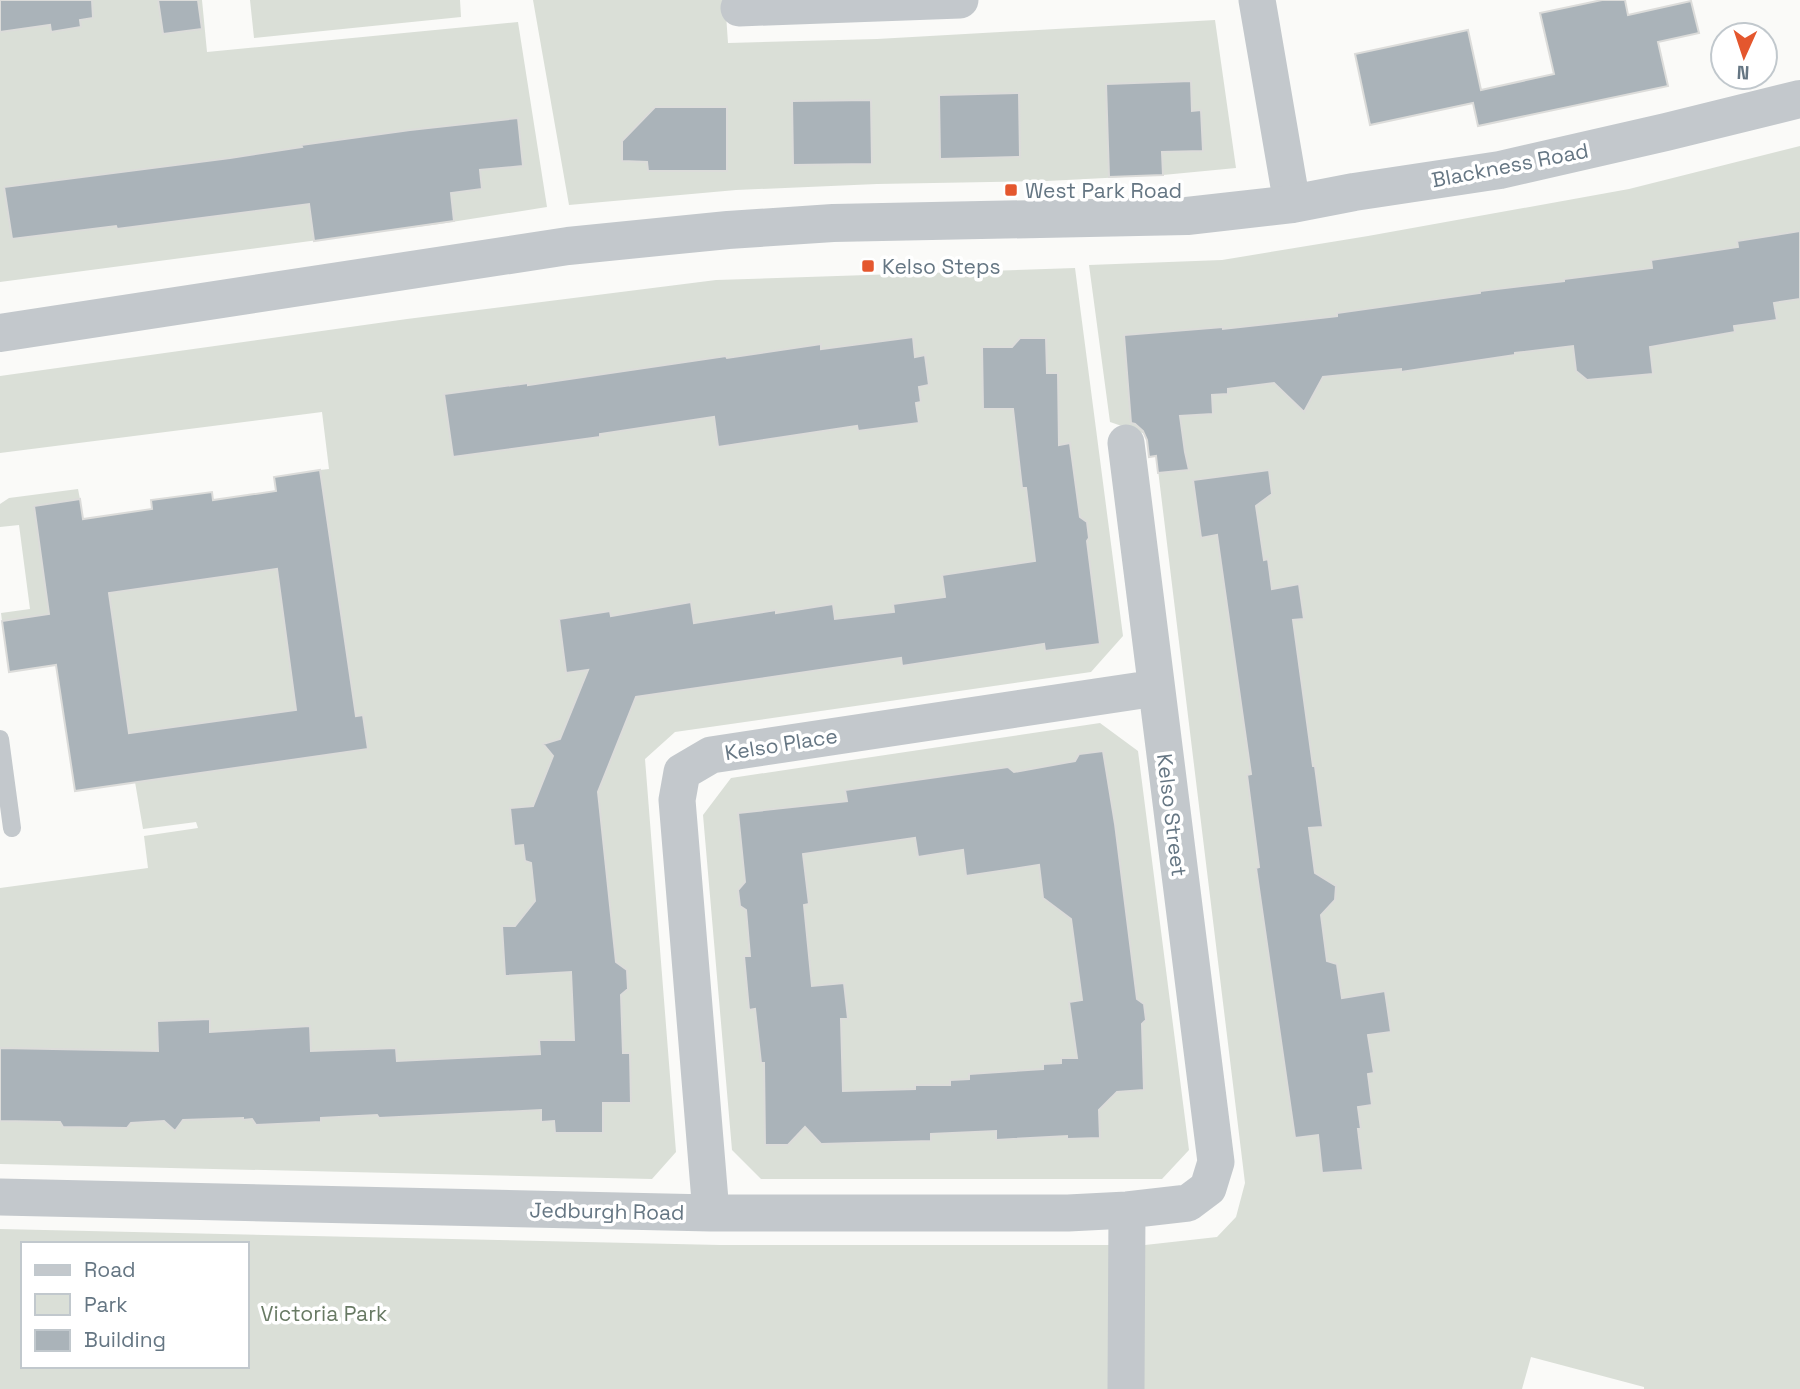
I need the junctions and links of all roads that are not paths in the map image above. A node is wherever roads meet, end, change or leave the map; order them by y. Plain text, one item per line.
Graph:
1 (960, 0) edge
2 (1257, 0) edge
3 (739, 8) dead end
4 (1800, 99) edge
5 (1292, 204) junction
6 (0, 333) edge
7 (1125, 443) dead end
8 (1156, 688) junction
9 (0, 739) edge
10 (12, 828) dead end
11 (1209, 1188) joint
12 (0, 1197) edge
13 (1127, 1210) junction
14 (711, 1213) junction
15 (1126, 1389) edge

1 - 3 street
2 - 5 street
4 - 5 street, Blackness Road
5 - 6 street, Blackness Road
7 - 8 street, Kelso Street
8 - 11 street, Kelso Street
8 - 14 street, Kelso Place
9 - 10 lane
11 - 13 street, Jedburgh Road
12 - 14 street, Jedburgh Road
13 - 14 street, Jedburgh Road
13 - 15 street

